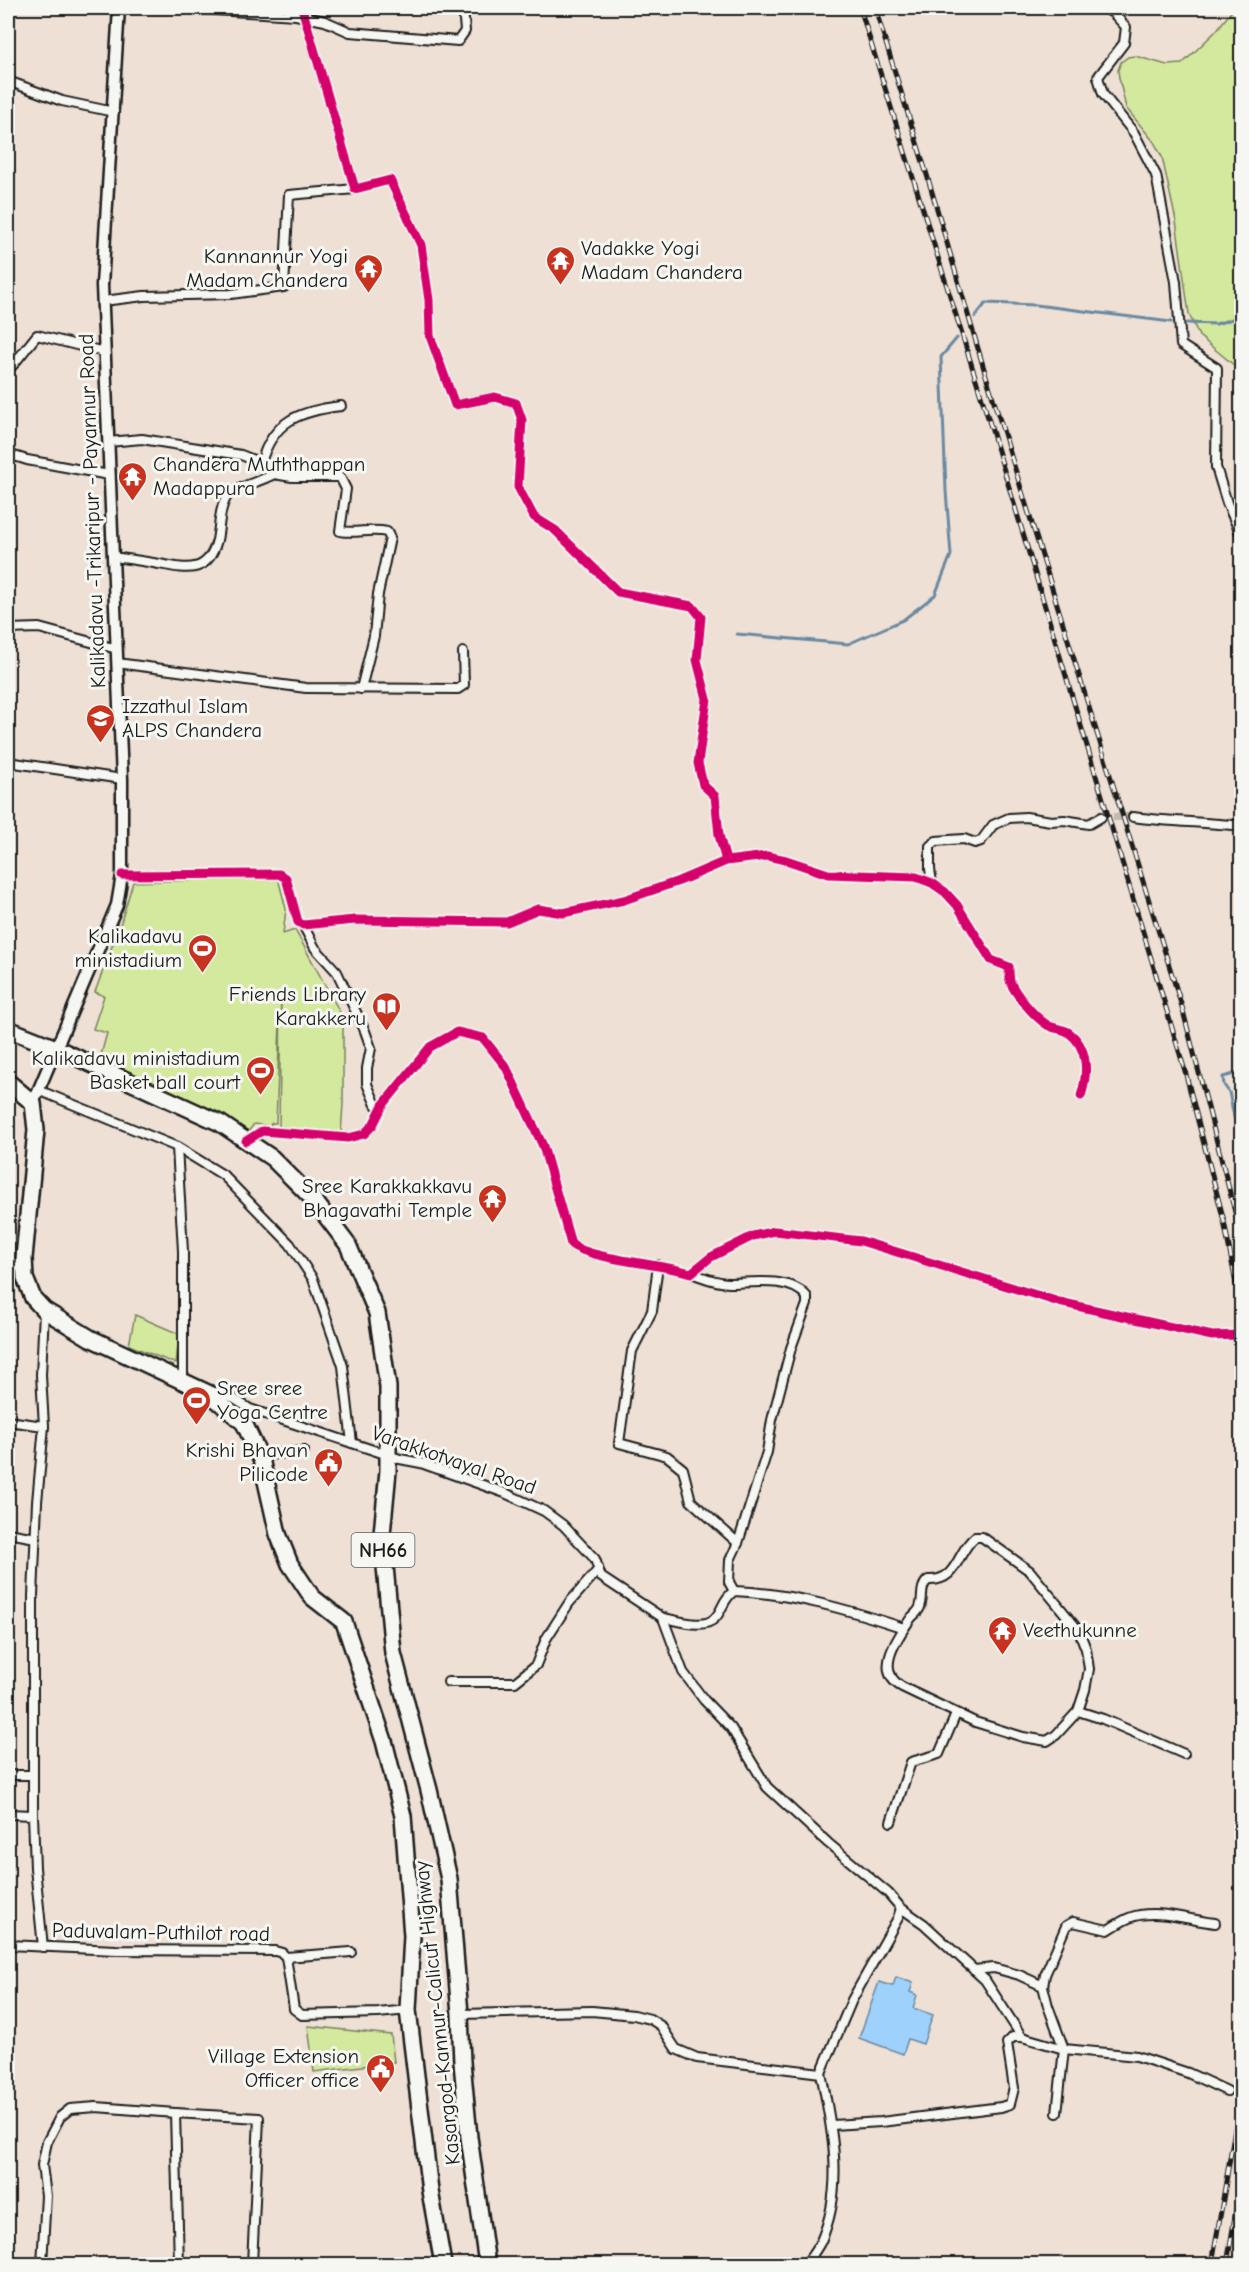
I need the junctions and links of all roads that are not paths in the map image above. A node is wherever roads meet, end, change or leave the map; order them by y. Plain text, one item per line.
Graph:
1 (118, 8) edge
2 (181, 8) edge
3 (463, 8) edge
4 (1105, 8) edge
5 (303, 12) edge
6 (8, 81) edge
7 (114, 112) junction
8 (355, 189) junction
9 (103, 301) junction
10 (104, 352) junction
11 (8, 369) edge
12 (341, 406) dead end
13 (108, 442) junction
14 (8, 454) edge
15 (261, 464) junction
16 (274, 474) junction
17 (109, 475) junction
18 (1242, 537) edge
19 (113, 557) junction
20 (8, 629) edge
21 (117, 649) junction
22 (463, 652) dead end
23 (117, 663) junction
24 (361, 690) junction
25 (8, 762) edge
26 (122, 779) junction
27 (1133, 817) tunnel mouth
28 (1101, 818) tunnel mouth
29 (1242, 826) edge
30 (726, 861) junction
31 (122, 875) junction
32 (932, 883) junction
33 (303, 925) junction
34 (8, 1029) edge
35 (56, 1048) junction
36 (8, 1082) edge
37 (1081, 1096) dead end
38 (36, 1097) junction
39 (382, 1105) junction
40 (246, 1141) junction
41 (177, 1147) junction
42 (8, 1264) edge
43 (658, 1264) junction
44 (24, 1269) junction
45 (691, 1273) junction
46 (44, 1310) junction
47 (1238, 1335) dead end
48 (183, 1381) junction
49 (210, 1394) junction
50 (8, 1421) edge
51 (44, 1426) junction
52 (351, 1443) junction
53 (304, 1451) dead end
54 (388, 1455) junction
55 (261, 1459) junction
56 (8, 1533) edge
57 (36, 1538) junction
58 (738, 1543) junction
59 (598, 1570) junction
60 (734, 1591) junction
61 (663, 1618) junction
62 (904, 1628) junction
63 (448, 1682) dead end
64 (1078, 1711) junction
65 (956, 1714) junction
66 (1184, 1754) dead end
67 (8, 1775) edge
68 (32, 1775) junction
69 (8, 1814) edge
70 (33, 1815) junction
71 (891, 1822) dead end
72 (901, 1908) junction
73 (1215, 1923) dead end
74 (8, 1946) edge
75 (42, 1947) junction
76 (351, 1952) dead end
77 (286, 1957) junction
78 (974, 1970) junction
79 (1043, 1986) junction
80 (408, 2010) junction
81 (460, 2014) junction
82 (1022, 2037) junction
83 (1064, 2049) junction
84 (822, 2073) junction
85 (1227, 2091) dead end
86 (175, 2113) junction
87 (1057, 2113) dead end
88 (832, 2125) junction
89 (42, 2265) edge
90 (179, 2265) edge
91 (252, 2265) edge
92 (443, 2265) edge
93 (487, 2265) edge
94 (806, 2265) edge

1 - 7 main road, Kalikadavu -Trikaripur - Payannur Road
2 - 5 street
3 - 5 street
4 - 18 street
5 - 8 street
6 - 7 street
7 - 9 main road, Kalikadavu -Trikaripur - Payannur Road
8 - 9 street
8 - 30 street
9 - 10 main road, Kalikadavu -Trikaripur - Payannur Road
10 - 11 street
10 - 13 main road, Kalikadavu -Trikaripur - Payannur Road
12 - 15 street
13 - 15 street
13 - 17 main road, Kalikadavu -Trikaripur - Payannur Road
14 - 17 street
15 - 16 street
16 - 19 street
16 - 24 street
17 - 19 main road, Kalikadavu -Trikaripur - Payannur Road
19 - 21 main road, Kalikadavu -Trikaripur - Payannur Road
20 - 21 street
21 - 23 main road, Kalikadavu -Trikaripur - Payannur Road
22 - 24 street
23 - 24 street
23 - 26 main road, Kalikadavu -Trikaripur - Payannur Road
25 - 26 street
26 - 31 main road, Kalikadavu -Trikaripur - Payannur Road
27 - 29 street
28 - 32 street
30 - 32 street
30 - 33 street
31 - 33 street
31 - 35 main road, Kalikadavu -Trikaripur - Payannur Road
32 - 37 street
33 - 39 street
34 - 35 highway, Kasargod-Kannur-Calicut Highway / NH66
35 - 38 main road, Kalikadavu -Trikaripur - Payannur Road
35 - 40 highway, Kasargod-Kannur-Calicut Highway / NH66
36 - 38 highway
38 - 41 street
38 - 44 highway, Kasargod-Kannur-Calicut Highway
39 - 40 street
39 - 43 street
40 - 54 highway, Kasargod-Kannur-Calicut Highway / NH66
41 - 48 street
41 - 52 street
42 - 44 street
43 - 45 street
43 - 58 street
44 - 46 highway, Kasargod-Kannur-Calicut Highway
45 - 47 street
45 - 58 street
46 - 48 highway, Kasargod-Kannur-Calicut Highway
46 - 51 street
48 - 49 highway, Kasargod-Kannur-Calicut Highway
49 - 52 street, Varakkotvayal Road
49 - 55 highway, Kasargod-Kannur-Calicut Highway
50 - 51 street
51 - 57 street
52 - 54 street, Varakkotvayal Road
53 - 55 street
54 - 59 street, Varakkotvayal Road
54 - 81 highway, Kasargod-Kannur-Calicut Highway / NH66
55 - 80 highway, Kasargod-Kannur-Calicut Highway
56 - 57 street
57 - 68 street
58 - 60 street
59 - 61 street, Varakkotvayal Road
59 - 63 street
60 - 61 street
60 - 62 street
61 - 72 street
62 - 64 street
62 - 65 street
64 - 65 street
64 - 66 street
65 - 71 street
67 - 68 street
68 - 70 street
69 - 70 street
70 - 75 street
72 - 78 street
72 - 84 street
73 - 79 street
74 - 75 street, Paduvalam-Puthilot road
75 - 77 street, Paduvalam-Puthilot road
76 - 77 street
77 - 80 street, Paduvalam-Puthilot road
78 - 79 street
78 - 82 street
79 - 83 street
80 - 92 highway, Kasargod-Kannur-Calicut Highway
81 - 84 street
81 - 93 highway, Kasargod-Kannur-Calicut Highway / NH66
82 - 83 street
82 - 88 street
83 - 85 street
83 - 87 street
84 - 88 street
86 - 89 street
86 - 90 street
86 - 91 street
88 - 94 street

